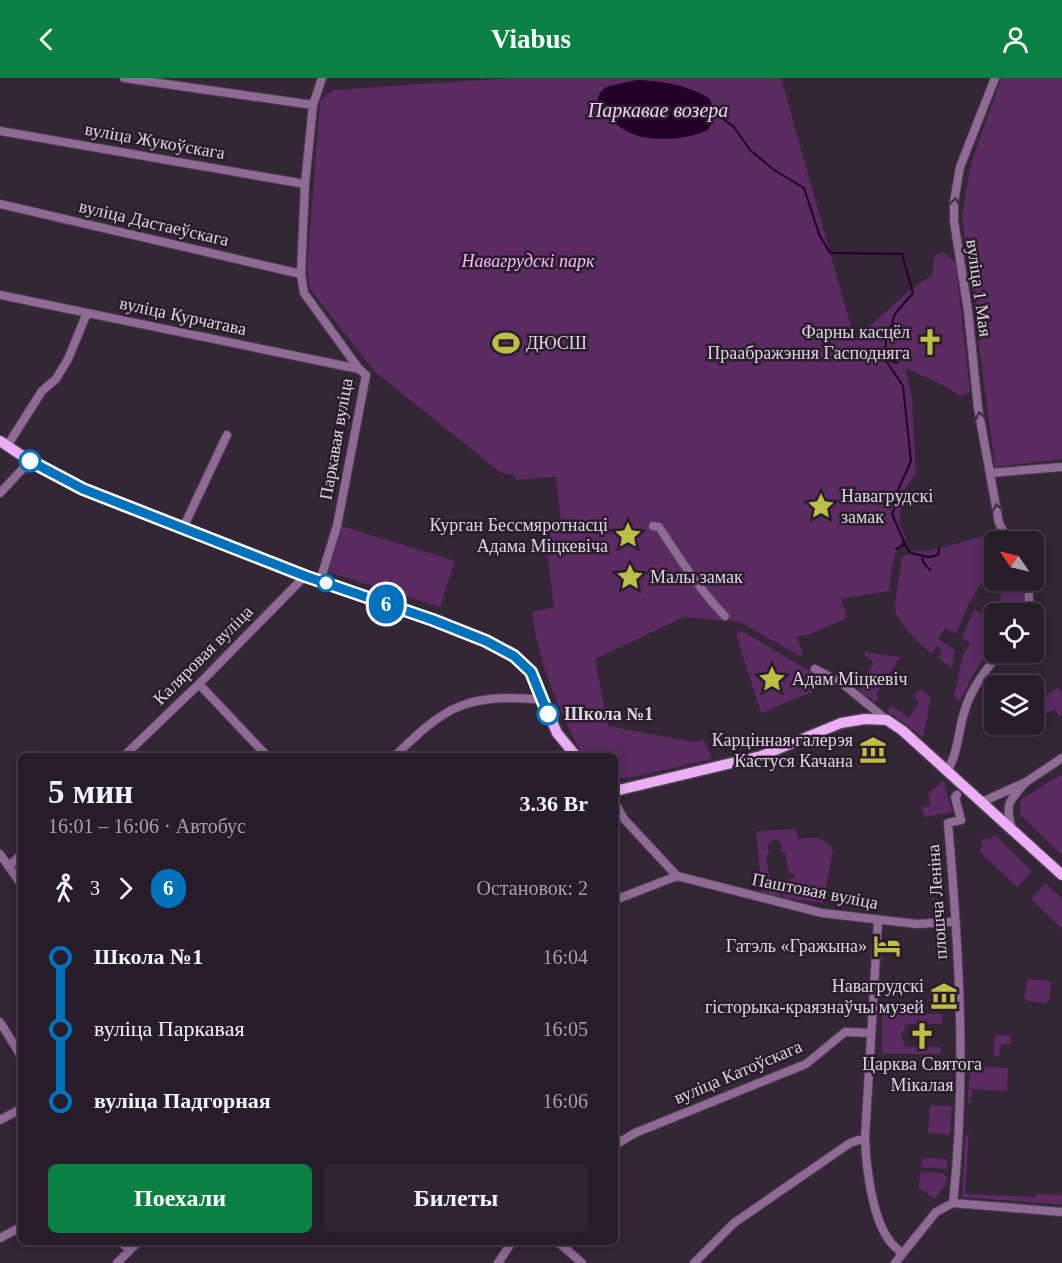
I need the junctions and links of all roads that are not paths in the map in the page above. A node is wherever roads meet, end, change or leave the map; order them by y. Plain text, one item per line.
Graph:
1 (124, 78) edge
2 (196, 78) edge
3 (322, 78) edge
4 (995, 78) edge
5 (196, 89) junction
6 (313, 105) junction
7 (0, 131) edge
8 (305, 184) junction
9 (0, 204) edge
10 (300, 274) junction
11 (0, 295) edge
12 (87, 313) junction
13 (359, 369) junction
14 (227, 435) dead end
15 (4, 444) edge
16 (30, 461) junction
17 (1062, 467) edge
18 (990, 473) junction
19 (0, 493) edge
20 (653, 526) dead end
21 (183, 528) junction
22 (1003, 531) edge
23 (305, 576) junction
24 (320, 581) junction
25 (725, 616) dead end
26 (992, 663) edge
27 (815, 669) dead end
28 (199, 684) junction
29 (543, 700) junction
30 (887, 720) junction
31 (127, 753) edge
32 (264, 753) edge
33 (398, 753) edge
34 (574, 753) edge
35 (1062, 758) edge
36 (947, 771) junction
37 (1026, 782) junction
38 (618, 791) edge
39 (957, 795) dead end
40 (982, 802) junction
41 (618, 808) edge
42 (1012, 829) junction
43 (0, 854) edge
44 (18, 858) edge
45 (9, 866) junction
46 (1062, 874) edge
47 (677, 876) junction
48 (18, 880) edge
49 (618, 899) edge
50 (878, 921) junction
51 (949, 922) dead end
52 (0, 1022) edge
53 (871, 1033) junction
54 (18, 1051) edge
55 (18, 1111) edge
56 (0, 1120) edge
57 (866, 1138) junction
58 (618, 1143) edge
59 (953, 1203) junction
60 (1062, 1212) edge
61 (18, 1229) edge
62 (0, 1238) edge
63 (124, 1245) edge
64 (135, 1245) edge
65 (510, 1245) edge
66 (561, 1245) edge
67 (130, 1250) junction
68 (902, 1254) junction
69 (117, 1263) edge
70 (498, 1263) edge
71 (582, 1263) edge
72 (694, 1263) edge
73 (895, 1263) edge

1 - 5 street
2 - 5 street
3 - 6 street, Паркавая вуліца
18 -> 4 street, вуліца 1 Мая
5 - 6 street
6 - 8 street, Паркавая вуліца
7 - 8 street, вуліца Жукоўскага
8 - 10 street, Паркавая вуліца
9 - 10 street, вуліца Дастаеўскага
10 - 13 street, Паркавая вуліца
11 - 12 street, вуліца Курчатава
12 - 13 street, вуліца Курчатава
12 - 15 street
13 - 24 street, Паркавая вуліца
14 - 21 street
15 - 16 main road
16 - 19 street
16 - 21 main road
17 - 18 street
22 -> 18 street, вуліца 1 Мая
20 - 25 street
21 - 23 main road
23 - 24 main road
23 - 28 street, Каляровая вуліца
24 - 29 main road
26 - 36 street
27 - 30 street
28 - 31 street, Каляровая вуліца
28 - 32 street
29 - 33 street
29 - 34 main road
30 - 36 main road
30 - 38 main road
35 - 37 street
36 - 40 main road
37 - 40 street
37 - 42 street
39 - 59 street, плошча Леніна
40 - 42 main road
41 - 47 street
42 - 46 main road
43 - 45 street
44 - 45 street
45 - 48 street
47 - 49 street
47 - 50 street, Паштовая вуліца
50 - 51 street, Паштовая вуліца
50 - 53 street
52 - 54 street
53 - 57 street
53 - 58 street, вуліца Катоўскага
55 - 56 street
57 - 68 street
57 - 72 street
59 - 60 street
59 - 68 street
61 - 62 street
63 - 67 street
64 - 67 street
65 - 70 street
66 - 71 street
67 - 69 street
68 - 73 street

